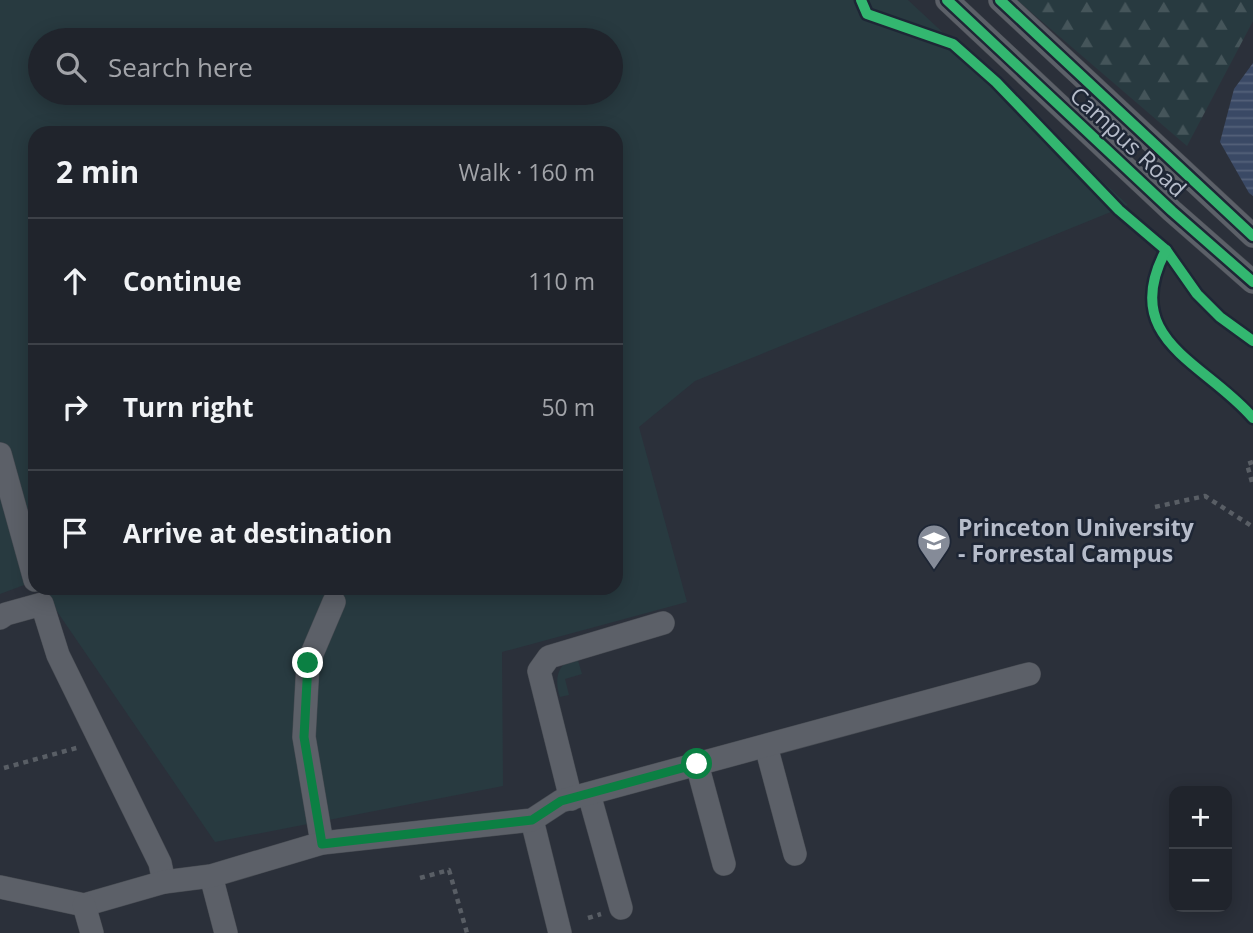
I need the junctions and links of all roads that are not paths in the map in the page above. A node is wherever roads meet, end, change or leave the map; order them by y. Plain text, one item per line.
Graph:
1 (947, 0) edge
2 (1000, 0) edge
3 (1253, 236) edge
4 (1253, 282) edge
5 (0, 454) edge
6 (28, 555) edge
7 (39, 596) edge
8 (334, 603) dead end
9 (0, 618) edge
10 (663, 623) dead end
11 (1029, 674) dead end
12 (766, 746) junction
13 (697, 764) junction
14 (580, 796) junction
15 (532, 820) junction
16 (322, 844) junction
17 (795, 854) dead end
18 (724, 864) dead end
19 (211, 876) junction
20 (164, 881) junction
21 (0, 887) edge
22 (84, 905) junction
23 (621, 908) dead end
24 (92, 933) edge
25 (226, 933) edge
26 (560, 933) edge

1 - 4 street, Campus Road
2 - 3 street, Campus Road
5 - 6 street
7 - 9 street
7 - 20 street
8 - 16 street
10 - 14 street
11 - 12 street
12 - 13 street
12 - 17 street
13 - 14 street
13 - 18 street
14 - 15 street
14 - 23 street
15 - 16 street
15 - 26 street
16 - 19 street
19 - 20 street
19 - 25 street
20 - 22 street
21 - 22 street
22 - 24 street

